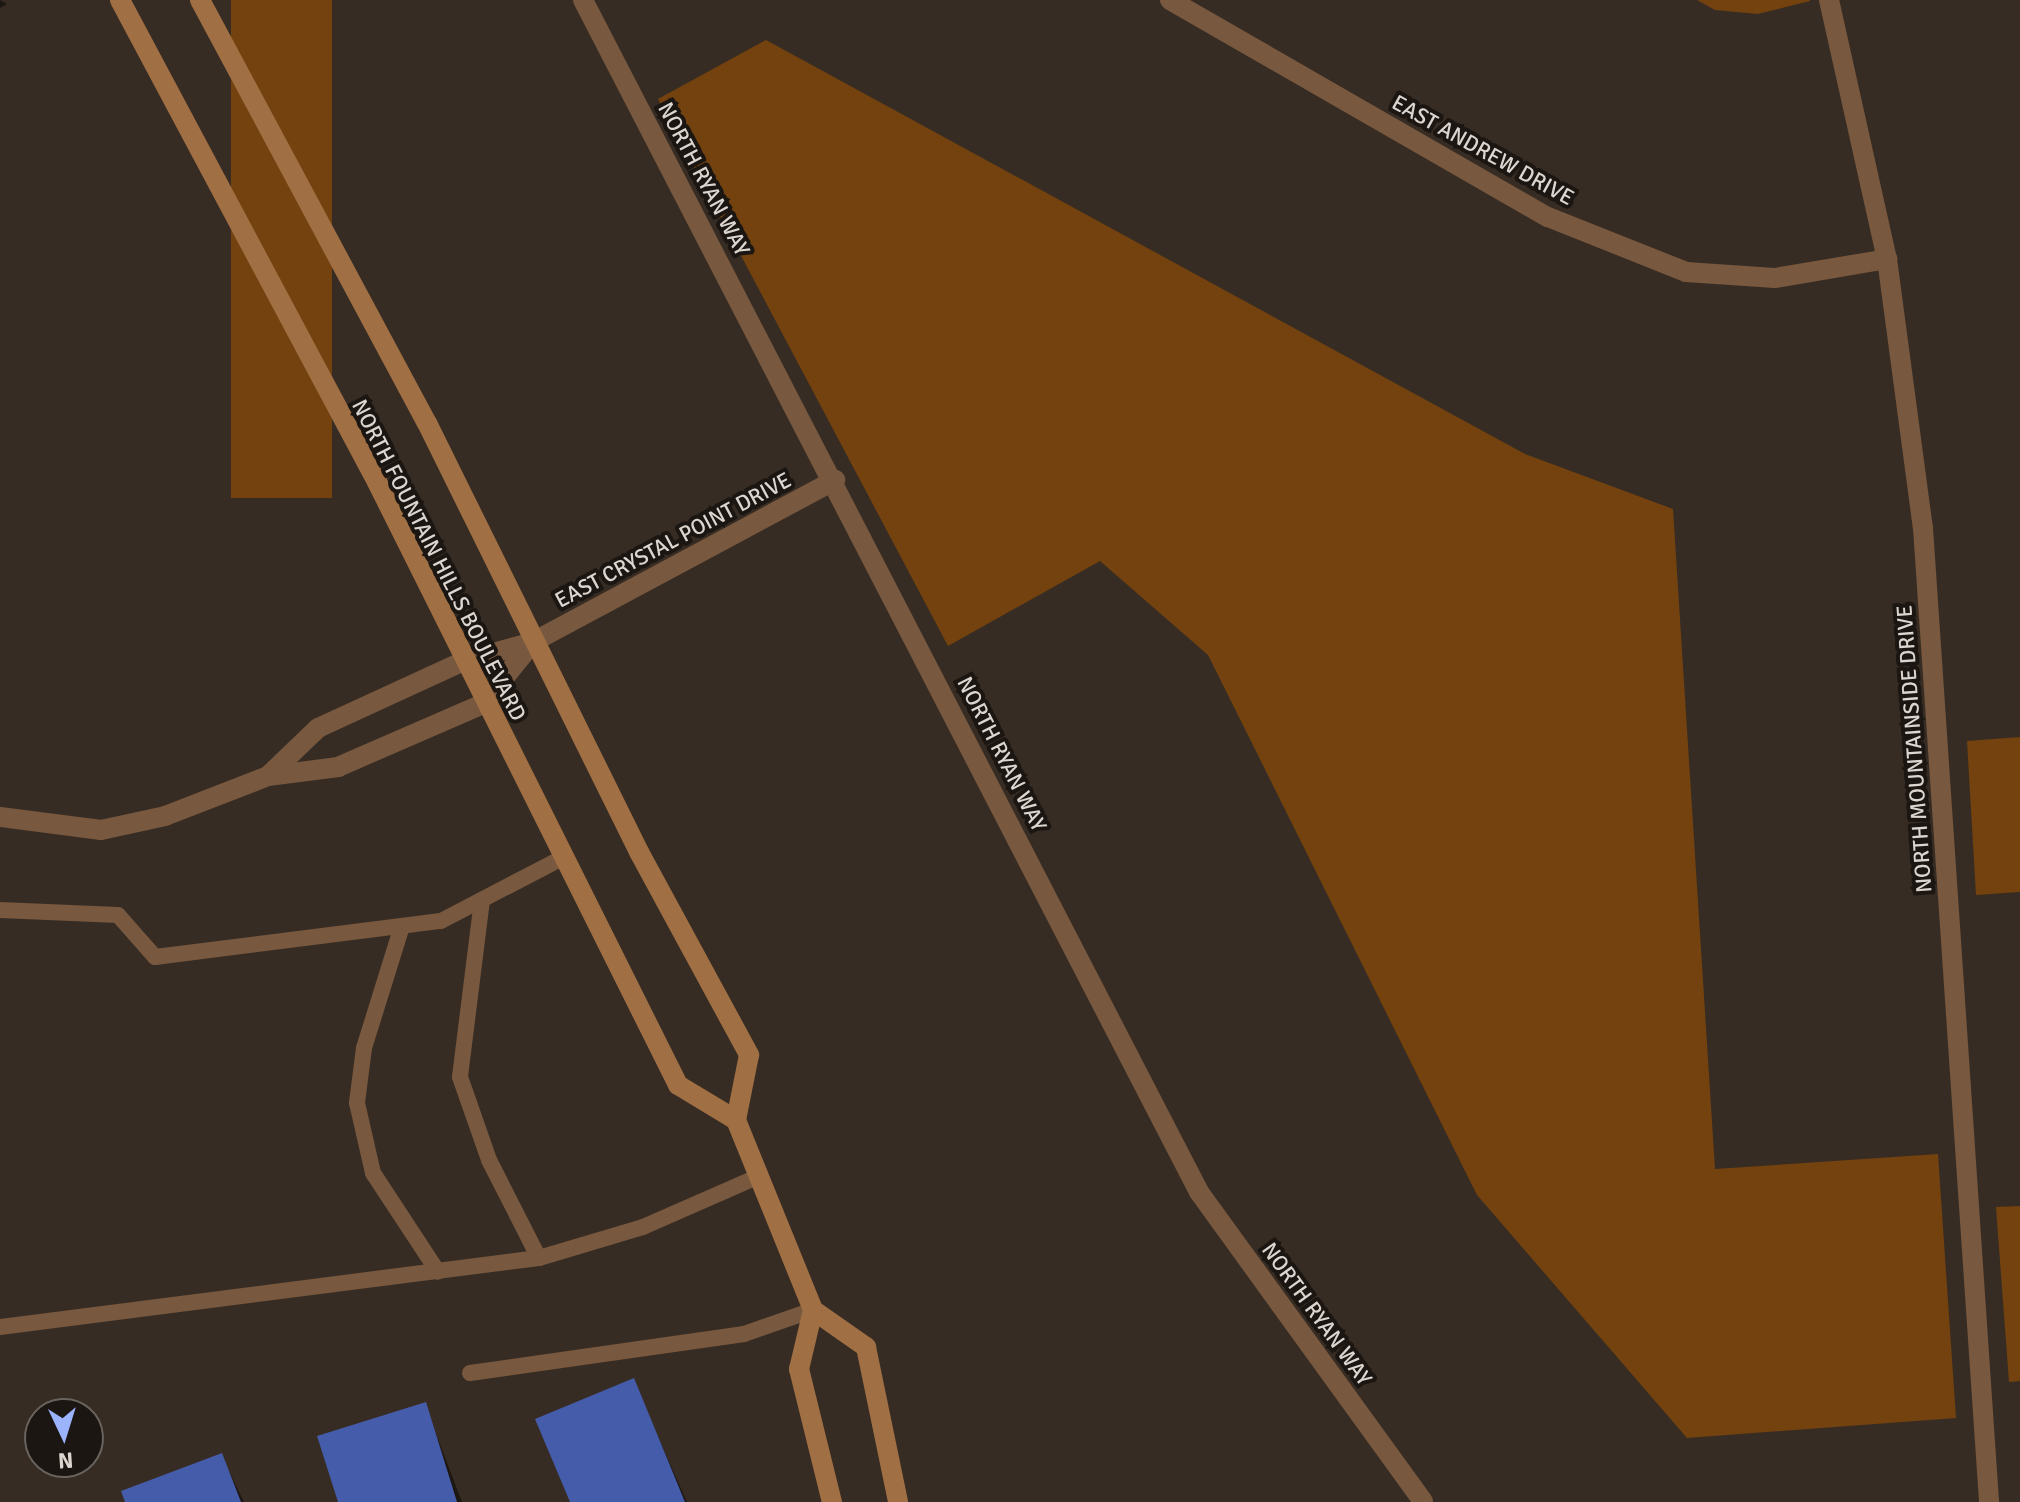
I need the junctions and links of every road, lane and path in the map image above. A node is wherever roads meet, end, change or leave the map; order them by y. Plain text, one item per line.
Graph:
1 (120, 0) edge
2 (200, 0) edge
3 (583, 0) edge
4 (1170, 0) edge
5 (1829, 0) edge
6 (1887, 259) junction
7 (835, 480) junction
8 (533, 642) junction
9 (464, 661) junction
10 (483, 704) junction
11 (268, 776) junction
12 (0, 817) edge
13 (564, 857) junction
14 (482, 900) junction
15 (0, 910) edge
16 (402, 926) junction
17 (736, 1120) junction
18 (759, 1176) junction
19 (539, 1258) junction
20 (438, 1272) junction
21 (813, 1310) junction
22 (0, 1327) edge
23 (470, 1373) dead end
24 (832, 1502) edge
25 (898, 1502) edge
26 (1423, 1502) edge
27 (1989, 1502) edge

1 - 9 main road, NORTH FOUNTAIN HILLS BOULEVARD
2 - 8 main road
3 - 7 street, NORTH RYAN WAY
4 - 6 street, EAST ANDREW DRIVE
5 - 6 street, NORTH MOUNTAINSIDE DRIVE
6 - 27 street, NORTH MOUNTAINSIDE DRIVE
7 - 8 street, EAST CRYSTAL POINT DRIVE
7 - 26 street, NORTH RYAN WAY
8 - 9 street, EAST CRYSTAL POINT DRIVE
8 - 10 street, EAST CRYSTAL POINT DRIVE
8 - 17 main road
9 - 10 main road, NORTH FOUNTAIN HILLS BOULEVARD
9 - 11 street, EAST CRYSTAL POINT DRIVE
10 - 11 street, EAST CRYSTAL POINT DRIVE
10 - 13 main road, NORTH FOUNTAIN HILLS BOULEVARD
11 - 12 street, EAST CRYSTAL POINT DRIVE
13 - 14 lane
13 - 17 main road, NORTH FOUNTAIN HILLS BOULEVARD
14 - 16 lane
14 - 19 lane
15 - 16 lane
16 - 20 lane
17 - 18 main road
18 - 19 lane
18 - 21 main road
19 - 20 lane
20 - 22 lane
21 - 23 lane
21 - 24 main road
21 - 25 main road

